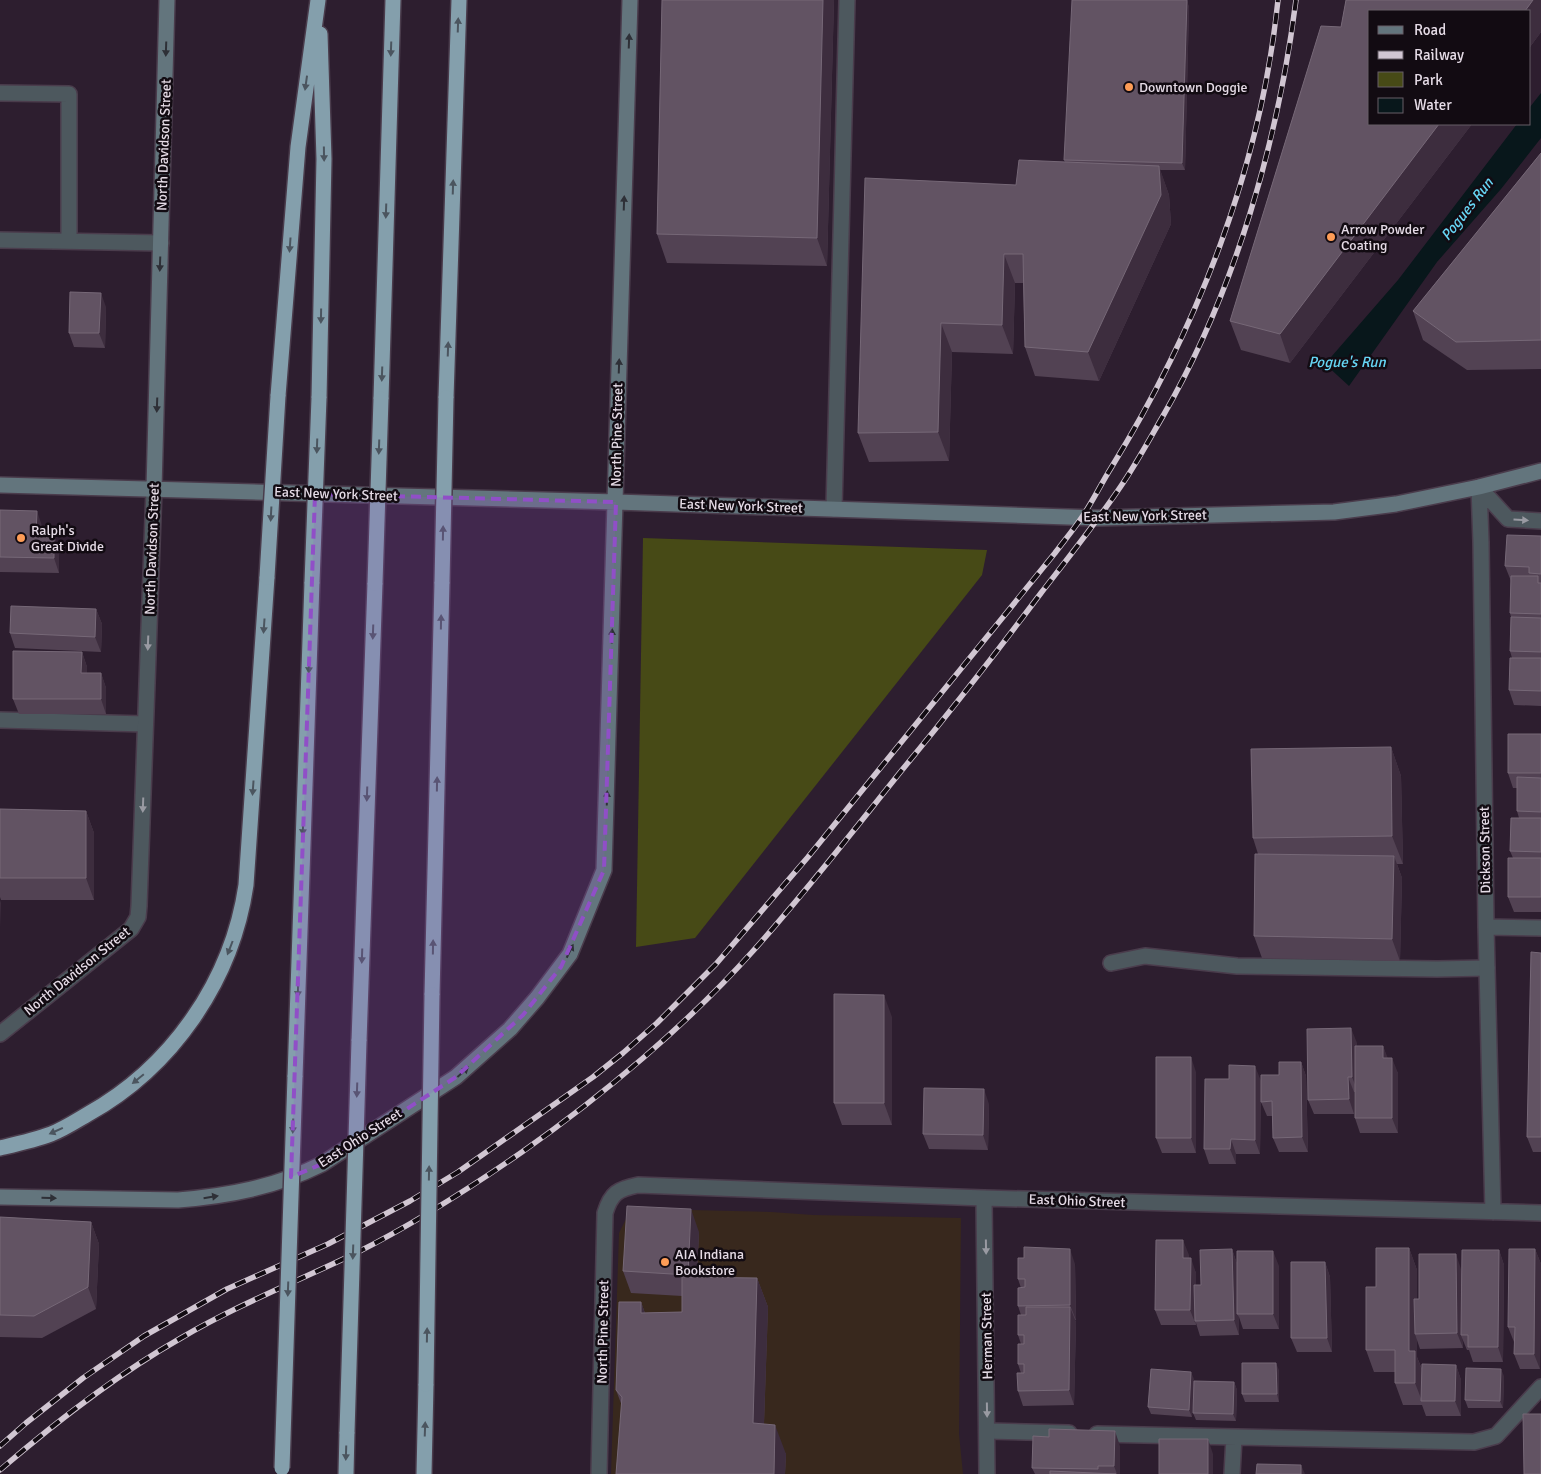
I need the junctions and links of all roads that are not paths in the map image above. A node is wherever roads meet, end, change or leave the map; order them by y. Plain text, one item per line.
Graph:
1 (168, 0) edge
2 (319, 0) edge
3 (393, 0) edge
4 (459, 0) edge
5 (630, 0) edge
6 (848, 0) edge
7 (0, 93) edge
8 (0, 240) edge
9 (69, 241) junction
10 (161, 243) junction
11 (1541, 471) edge
12 (0, 485) edge
13 (1479, 487) junction
14 (154, 489) junction
15 (616, 502) junction
16 (834, 509) junction
17 (1541, 521) edge
18 (0, 720) edge
19 (145, 724) junction
20 (604, 870) joint
21 (1486, 927) junction
22 (1541, 928) edge
23 (1111, 963) dead end
24 (1487, 968) junction
25 (0, 1034) edge
26 (0, 1148) edge
27 (615, 1192) joint
28 (0, 1197) edge
29 (984, 1198) junction
30 (1493, 1212) junction
31 (1541, 1213) edge
32 (1541, 1387) edge
33 (988, 1431) junction
34 (1234, 1438) junction
35 (282, 1471) edge
36 (346, 1474) edge
37 (424, 1474) edge
38 (599, 1474) edge
39 (987, 1474) edge
40 (1232, 1474) edge

1 -> 10 main road, North Davidson Street
2 -> 26 highway, bridge
2 -> 35 highway, bridge
3 -> 36 highway, bridge
37 -> 4 highway, bridge
15 -> 5 main road, North Pine Street
6 - 16 street
7 - 9 street
8 - 9 street
9 - 10 street
10 -> 14 main road, North Davidson Street
11 - 13 main road, East New York Street
12 - 14 main road, East New York Street
13 - 16 main road, East New York Street
13 -> 17 street
13 - 21 street, Dickson Street
14 - 15 main road, East New York Street
14 -> 19 street, North Davidson Street
15 - 16 main road, East New York Street
20 -> 15 main road, North Pine Street
18 - 19 street
19 -> 25 street, North Davidson Street
28 -> 20 main road, East Ohio Street
21 - 22 street
21 - 24 street, Dickson Street
23 - 24 street
24 - 30 street, Dickson Street
27 - 29 street, East Ohio Street
27 - 38 street, North Pine Street
29 - 30 street, East Ohio Street
29 -> 33 street, Herman Street
30 - 31 street, East Ohio Street
32 - 34 street
33 - 34 street
33 - 39 street, Herman Street
34 - 40 street

